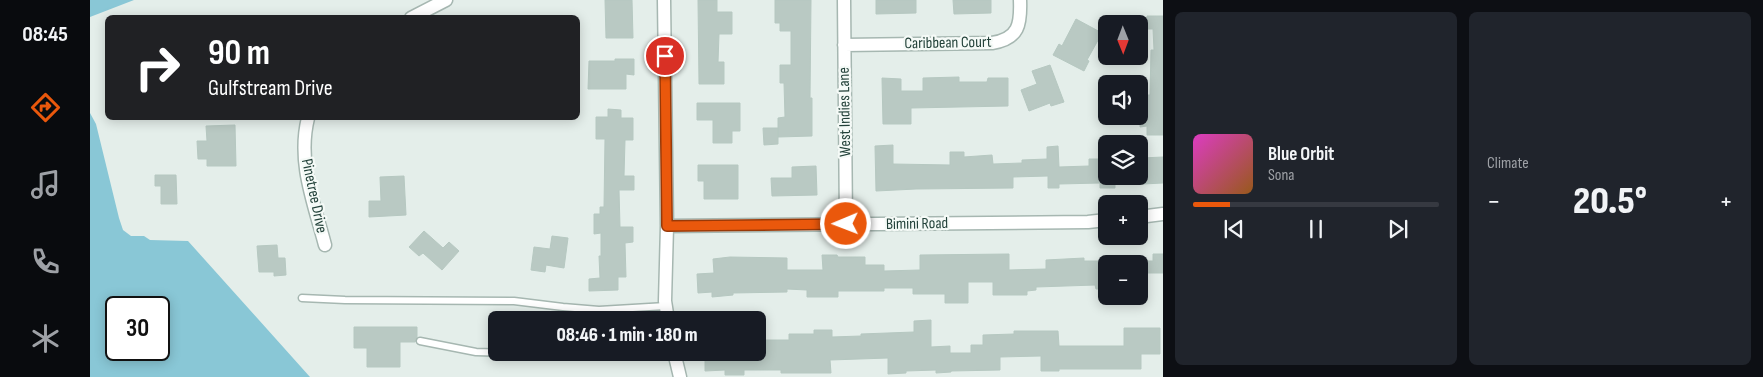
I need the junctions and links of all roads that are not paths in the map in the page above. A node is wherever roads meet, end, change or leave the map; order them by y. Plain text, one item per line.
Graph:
1 (446, 0) edge
2 (664, 0) edge
3 (844, 0) edge
4 (1020, 0) edge
5 (418, 15) edge
6 (844, 45) junction
7 (307, 120) edge
8 (1163, 214) edge
9 (1148, 216) edge
10 (1098, 221) edge
11 (846, 224) junction
12 (667, 226) junction
13 (325, 245) dead end
14 (302, 298) dead end
15 (666, 306) junction
16 (667, 311) edge
17 (420, 341) dead end
18 (488, 352) edge
19 (676, 361) edge
20 (680, 377) edge

1 - 5 street
2 - 12 street
3 - 6 street, West Indies Lane
4 - 6 street, Caribbean Court
6 - 11 street, West Indies Lane
7 - 13 street, Pinetree Drive
8 - 9 street
10 - 11 street, Bimini Road
11 - 12 street, Bimini Road
12 - 15 street
14 - 15 lane
15 - 16 street
17 - 18 lane
19 - 20 street

